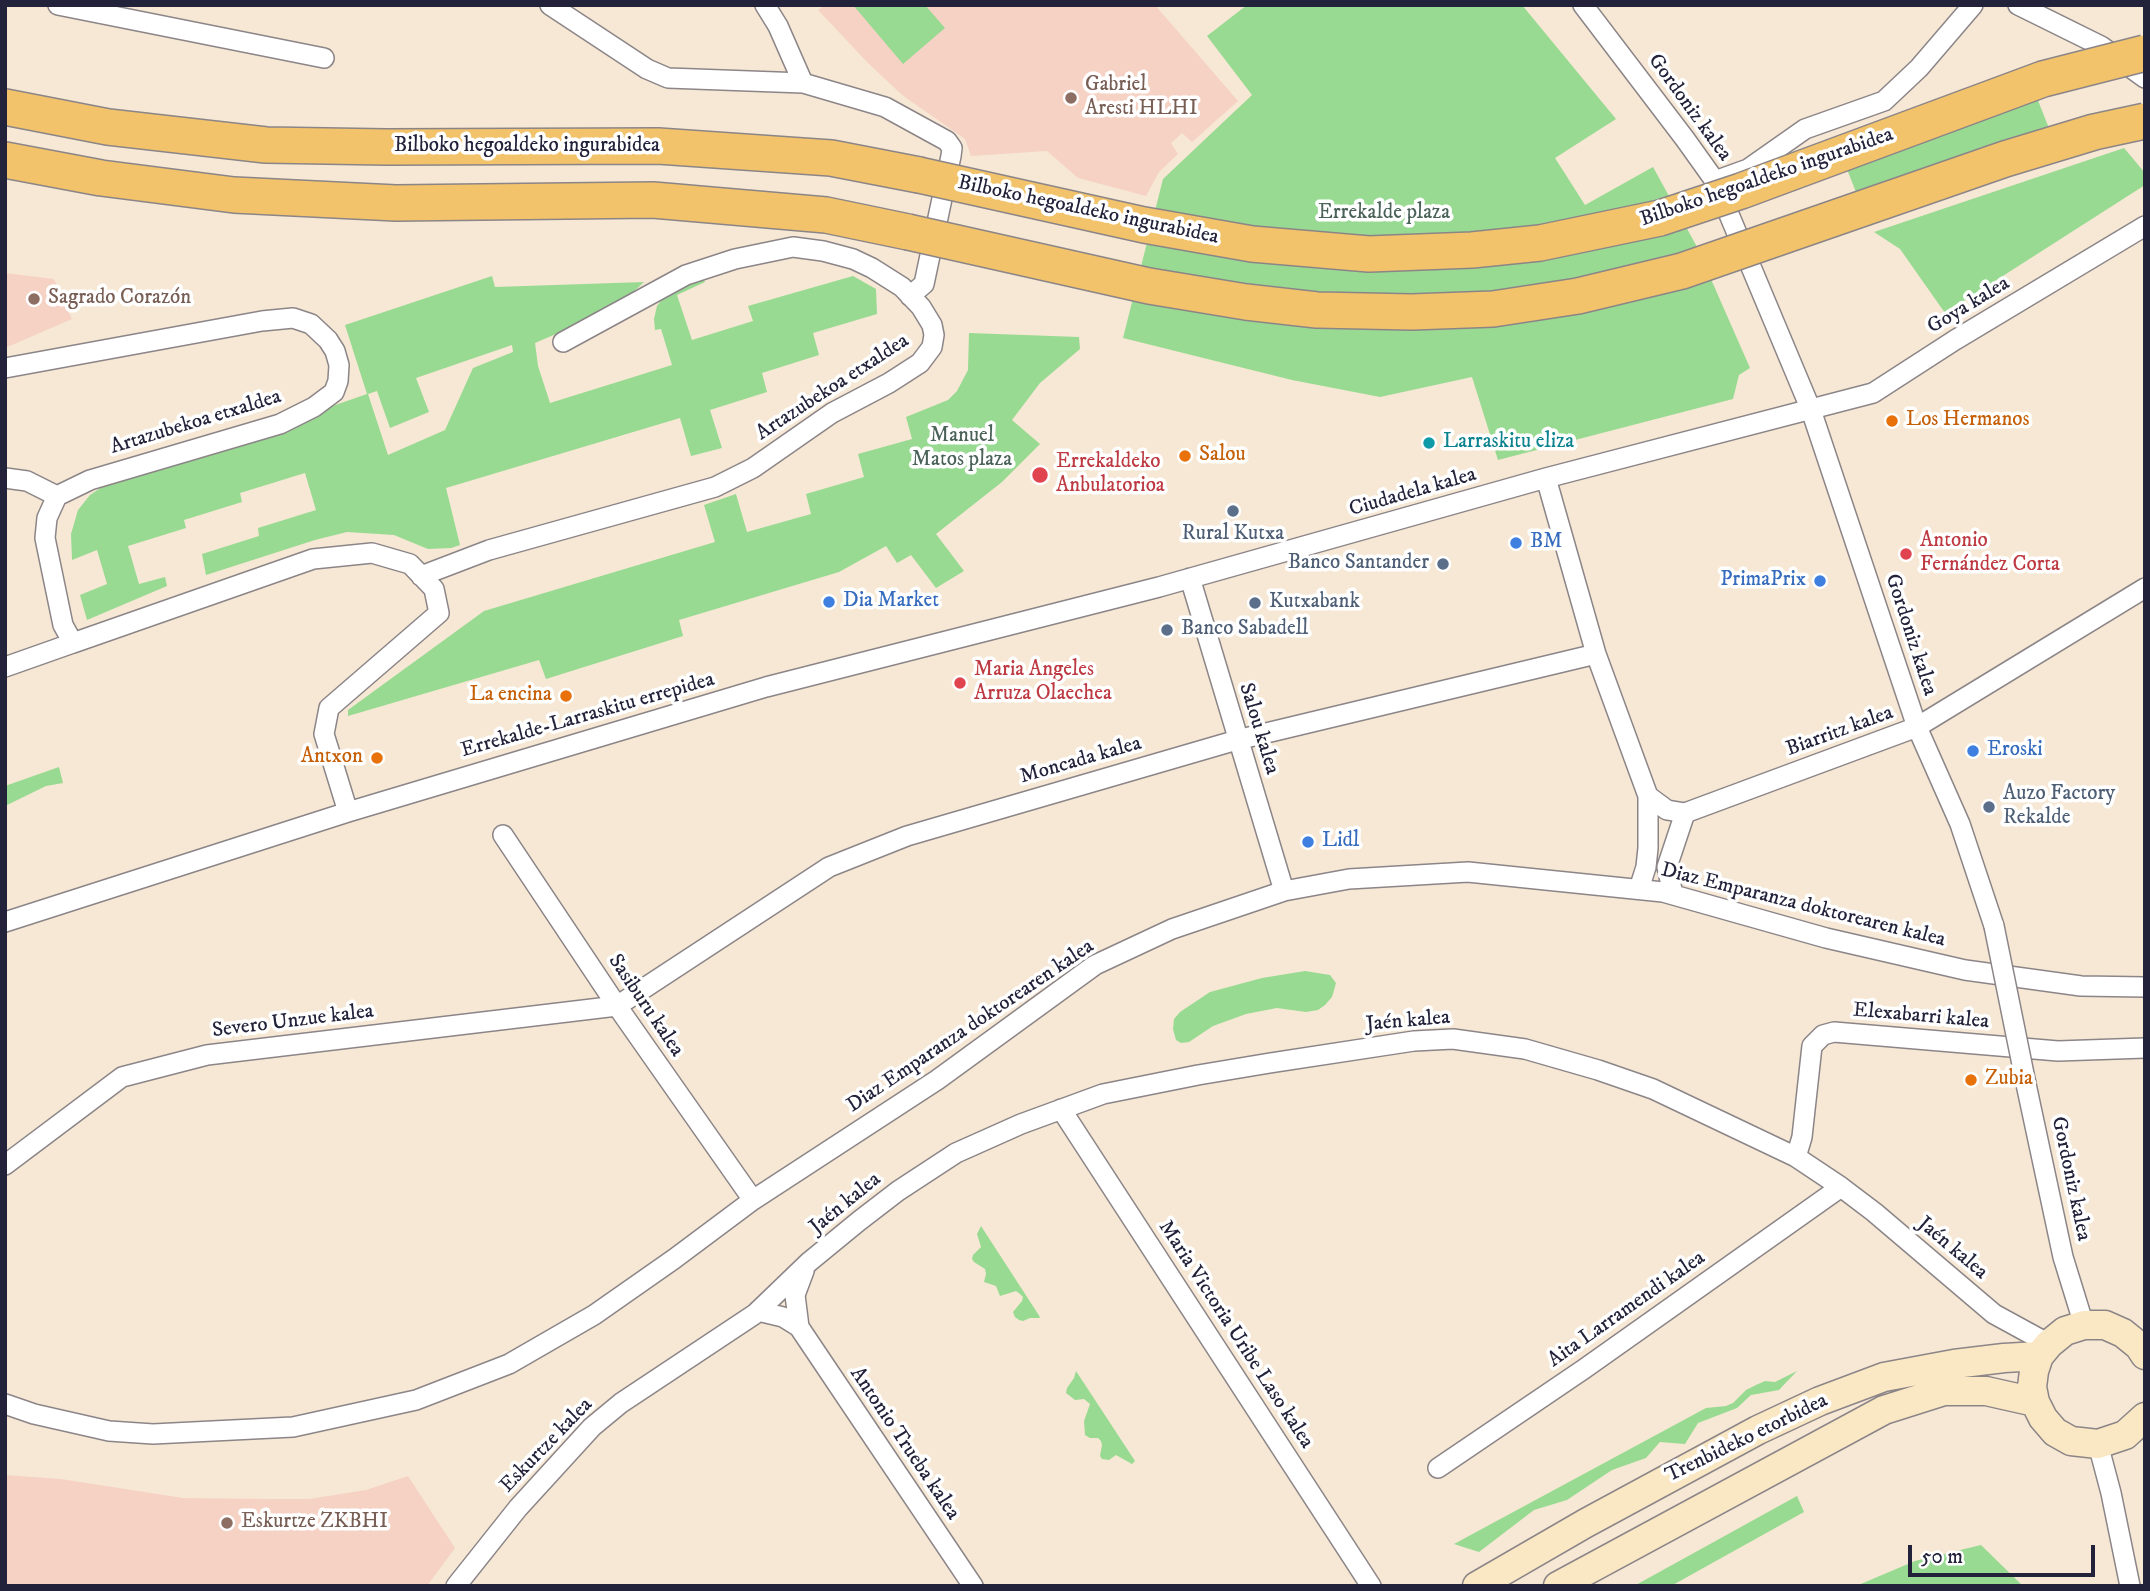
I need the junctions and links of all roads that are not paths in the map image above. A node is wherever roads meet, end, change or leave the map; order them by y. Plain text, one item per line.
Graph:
1 (58, 5) edge
2 (550, 5) edge
3 (765, 5) edge
4 (1583, 5) edge
5 (1973, 5) edge
6 (2019, 5) edge
7 (2145, 53) edge
8 (324, 58) dead end
9 (2145, 78) edge
10 (803, 83) junction
11 (5, 107) edge
12 (2145, 121) edge
13 (5, 160) edge
14 (1715, 181) junction
15 (2145, 226) edge
16 (910, 296) junction
17 (563, 342) dead end
18 (5, 368) edge
19 (1811, 410) junction
20 (5, 478) edge
21 (1546, 478) junction
22 (57, 496) junction
23 (421, 576) junction
24 (1190, 578) junction
25 (2145, 588) edge
26 (74, 643) junction
27 (1596, 654) junction
28 (5, 667) edge
29 (1917, 727) junction
30 (1237, 740) junction
31 (1648, 796) junction
32 (348, 812) junction
33 (1685, 813) junction
34 (503, 835) dead end
35 (1639, 889) junction
36 (1284, 891) junction
37 (1673, 894) junction
38 (5, 922) edge
39 (2145, 987) edge
40 (617, 1006) junction
41 (2145, 1048) edge
42 (1061, 1109) junction
43 (1796, 1157) junction
44 (5, 1166) edge
45 (1841, 1187) junction
46 (753, 1200) junction
47 (804, 1268) junction
48 (758, 1311) junction
49 (2084, 1325) junction
50 (799, 1327) junction
51 (2143, 1348) edge
52 (2044, 1350) junction
53 (2035, 1402) junction
54 (5, 1404) edge
55 (2144, 1419) edge
56 (2098, 1444) junction
57 (1437, 1468) dead end
58 (456, 1586) edge
59 (972, 1586) edge
60 (1371, 1586) edge
61 (1477, 1586) edge
62 (1558, 1586) edge
63 (2130, 1586) edge

1 - 8 street
2 - 10 street
3 - 10 street
4 - 14 street, Gordoniz kalea
5 - 14 street
6 - 9 street
7 - 11 highway, Bilboko hegoaldeko ingurabidea, bridge
10 - 16 street
12 - 13 highway, bridge
14 - 19 street, Gordoniz kalea
15 - 19 street, Goya kalea
16 - 17 street, Artazubekoa etxaldea
16 - 23 street, Artazubekoa etxaldea
18 - 22 street, Artazubekoa etxaldea
19 - 21 street, Ciudadela kalea
19 - 29 street, Gordoniz kalea
20 - 22 street
21 - 24 street, Ciudadela kalea
21 - 27 street
22 - 26 street
23 - 26 street
23 - 32 street
24 - 30 street, Salou kalea
24 - 32 street, Errekalde-Larraskitu errepidea
25 - 29 street, Biarritz kalea
26 - 28 street
27 - 30 street, Moncada kalea
27 - 31 street
29 - 33 street, Biarritz kalea
29 - 49 street, Gordoniz kalea, bridge
30 - 36 street, Salou kalea
30 - 40 street, Moncada kalea
31 - 33 street
31 - 35 street
32 - 38 street, Errekalde-Larraskitu errepidea
33 - 37 street
34 - 40 street, Sasiburu kalea
35 - 36 street, Diaz Emparanza doktorearen kalea
35 - 37 street, Diaz Emparanza doktorearen kalea
36 - 46 street, Diaz Emparanza doktorearen kalea
37 - 39 street, Diaz Emparanza doktorearen kalea
40 - 44 street, Severo Unzue kalea
40 - 46 street, Sasiburu kalea
41 - 43 street, Elexabarri kalea
42 - 43 street, Jaén kalea
42 - 47 street, Jaén kalea
42 - 60 street, Maria Victoria Uribe Laso kalea
43 - 45 street, Jaén kalea
45 - 52 street, Jaén kalea
45 - 57 street, Aita Larramendi kalea
46 - 54 street, Diaz Emparanza doktorearen kalea
47 - 48 street, Jaén kalea
47 - 50 street, Antonio Trueba kalea
48 - 50 street
48 - 58 street, Eskurtze kalea
49 - 51 street
49 - 52 street
50 - 59 street, Antonio Trueba kalea
52 - 53 street
52 - 61 street, Trenbideko etorbidea
53 - 56 street
53 - 62 street, Trenbideko etorbidea
55 - 56 street
56 - 63 street

